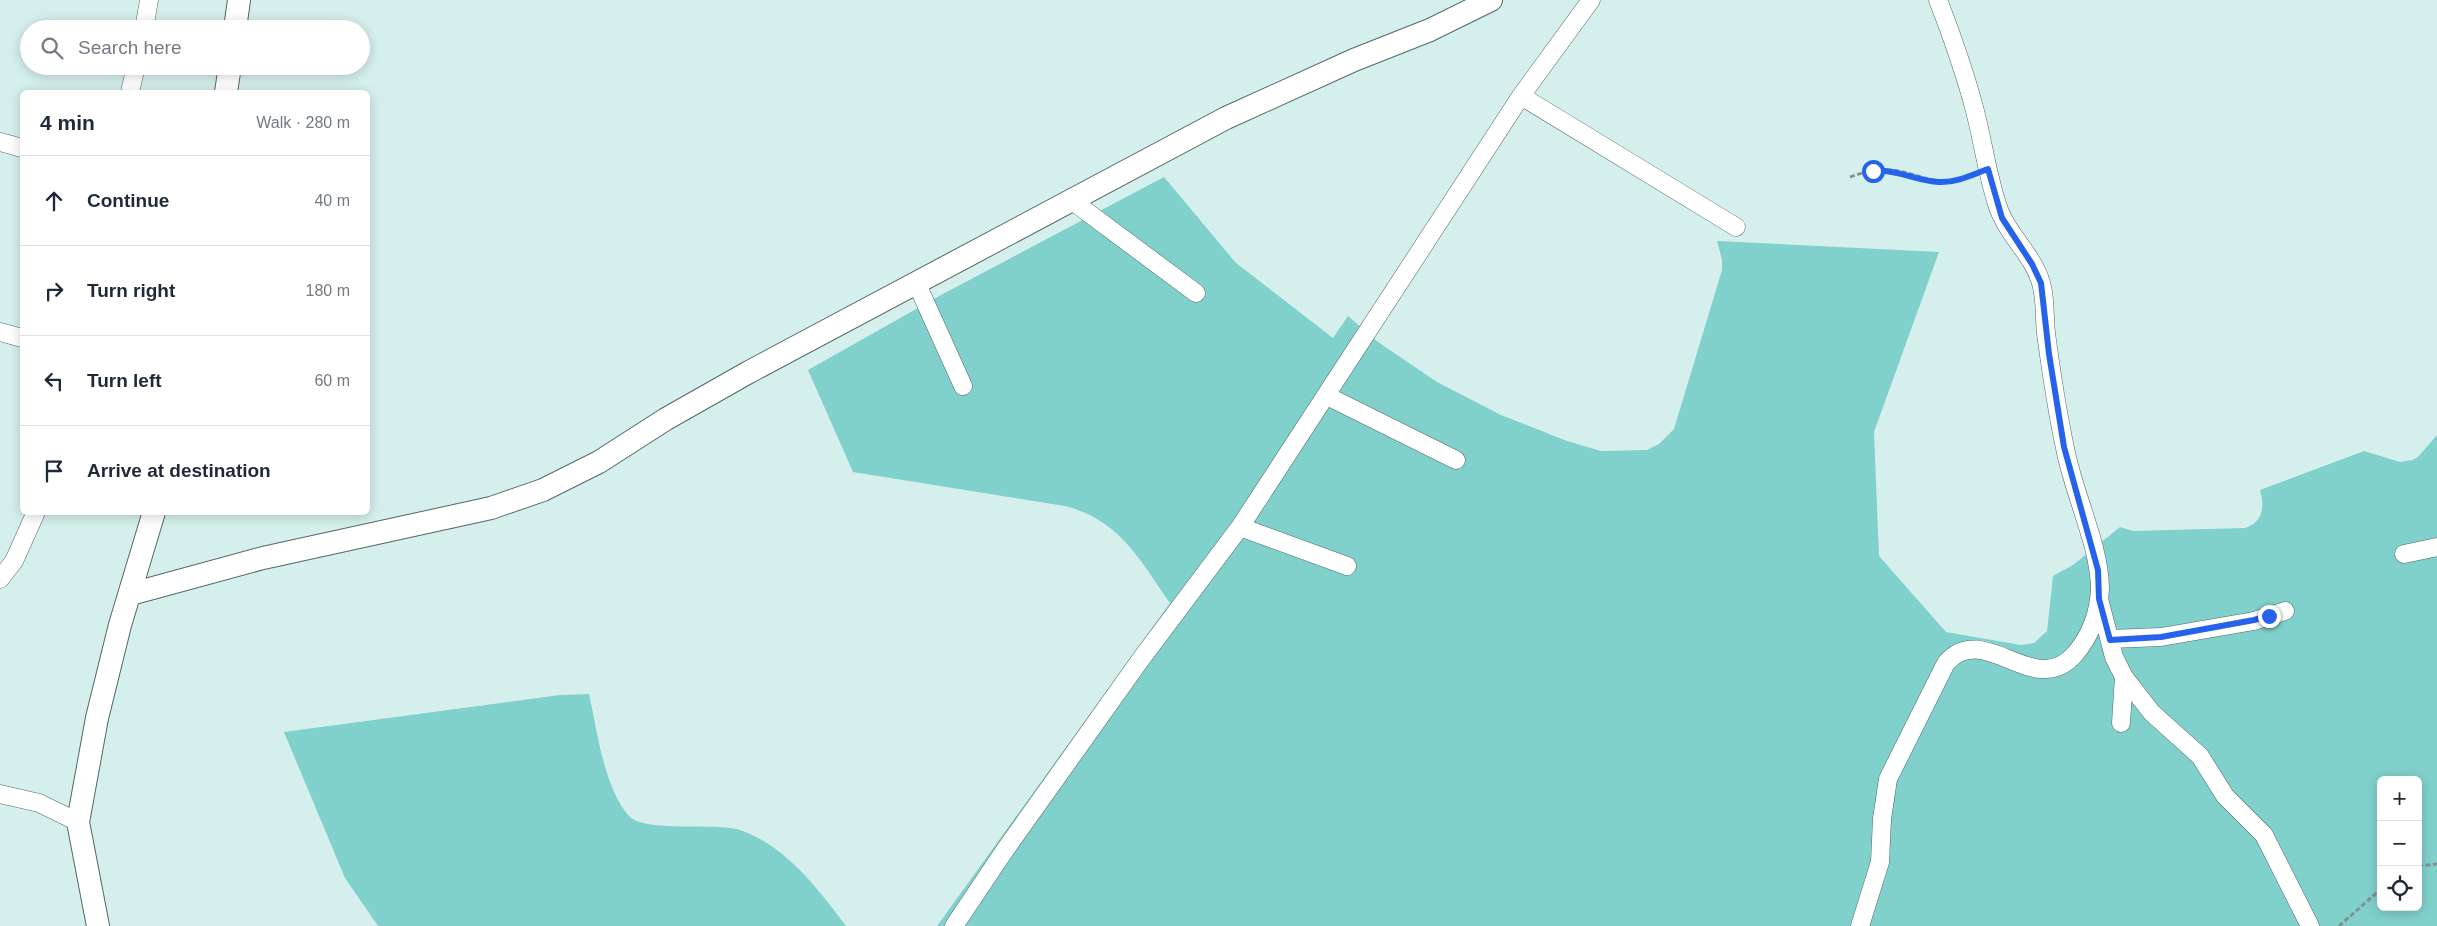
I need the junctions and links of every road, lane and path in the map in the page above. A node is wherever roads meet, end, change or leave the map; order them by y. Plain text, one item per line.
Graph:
1 (149, 0) edge
2 (238, 0) edge
3 (1491, 0) edge
4 (1591, 0) edge
5 (1938, 0) edge
6 (146, 20) edge
7 (236, 20) edge
8 (134, 75) edge
9 (229, 75) edge
10 (130, 90) edge
11 (226, 90) edge
12 (1521, 96) junction
13 (0, 142) edge
14 (20, 147) edge
15 (1988, 169) junction
16 (1850, 177) dead end
17 (1071, 200) junction
18 (1736, 227) dead end
19 (916, 282) junction
20 (1196, 293) dead end
21 (0, 332) edge
22 (20, 337) edge
23 (963, 386) dead end
24 (1327, 396) junction
25 (1456, 460) dead end
26 (35, 515) edge
27 (153, 515) edge
28 (1240, 528) junction
29 (2437, 546) edge
30 (2404, 554) dead end
31 (1347, 566) dead end
32 (0, 579) edge
33 (131, 594) junction
34 (2099, 599) junction
35 (2285, 611) dead end
36 (2110, 640) junction
37 (2124, 678) junction
38 (2120, 723) dead end
39 (0, 794) edge
40 (78, 822) junction
41 (2437, 864) edge
42 (2422, 866) edge
43 (2377, 893) edge
44 (98, 926) edge
45 (954, 926) edge
46 (1860, 926) edge
47 (2310, 926) edge
48 (2339, 926) edge

1 - 6 street
2 - 7 street
3 - 17 street
4 - 12 street
5 - 15 street
8 - 10 street
9 - 11 street
12 - 18 street
12 - 24 street
13 - 14 street
15 - 16 path
15 - 34 street
17 - 19 street
17 - 20 street
19 - 23 street
19 - 33 street
21 - 22 street
24 - 25 street
24 - 28 street
26 - 32 street
27 - 33 street
28 - 31 street
28 - 45 street
29 - 30 street
33 - 40 street
34 - 36 street
34 - 46 street
35 - 36 street
36 - 37 street
37 - 38 street
37 - 47 street
39 - 40 street
40 - 44 street
41 - 42 path
43 - 48 path

